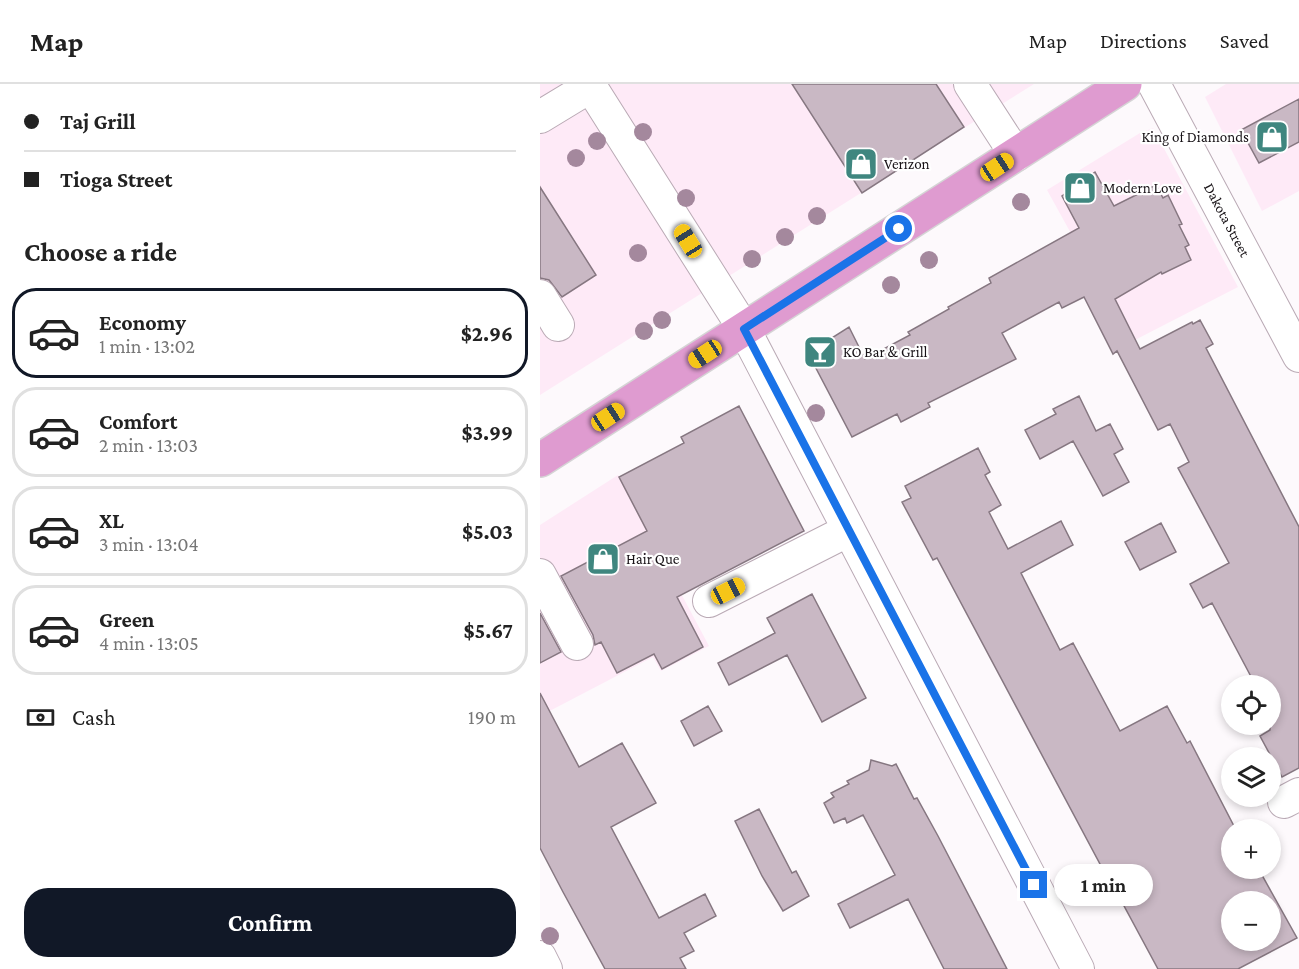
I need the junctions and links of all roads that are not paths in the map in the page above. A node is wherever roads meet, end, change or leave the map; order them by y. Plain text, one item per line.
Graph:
1 (970, 84) edge
2 (1125, 84) edge
3 (1154, 84) edge
4 (590, 85) edge
5 (540, 117) edge
6 (1016, 155) junction
7 (540, 296) edge
8 (558, 325) dead end
9 (744, 329) junction
10 (1299, 356) edge
11 (540, 460) edge
12 (849, 530) junction
13 (540, 575) edge
14 (709, 601) dead end
15 (577, 644) dead end
16 (540, 957) edge
17 (546, 969) edge
18 (1078, 969) edge

1 - 6 street
2 - 6 main road
3 - 10 street, Dakota Street
4 - 5 street
4 - 9 street
6 - 9 main road
7 - 8 street
9 - 11 main road
9 - 12 street
12 - 14 street
12 - 18 street
13 - 15 street
16 - 17 street

